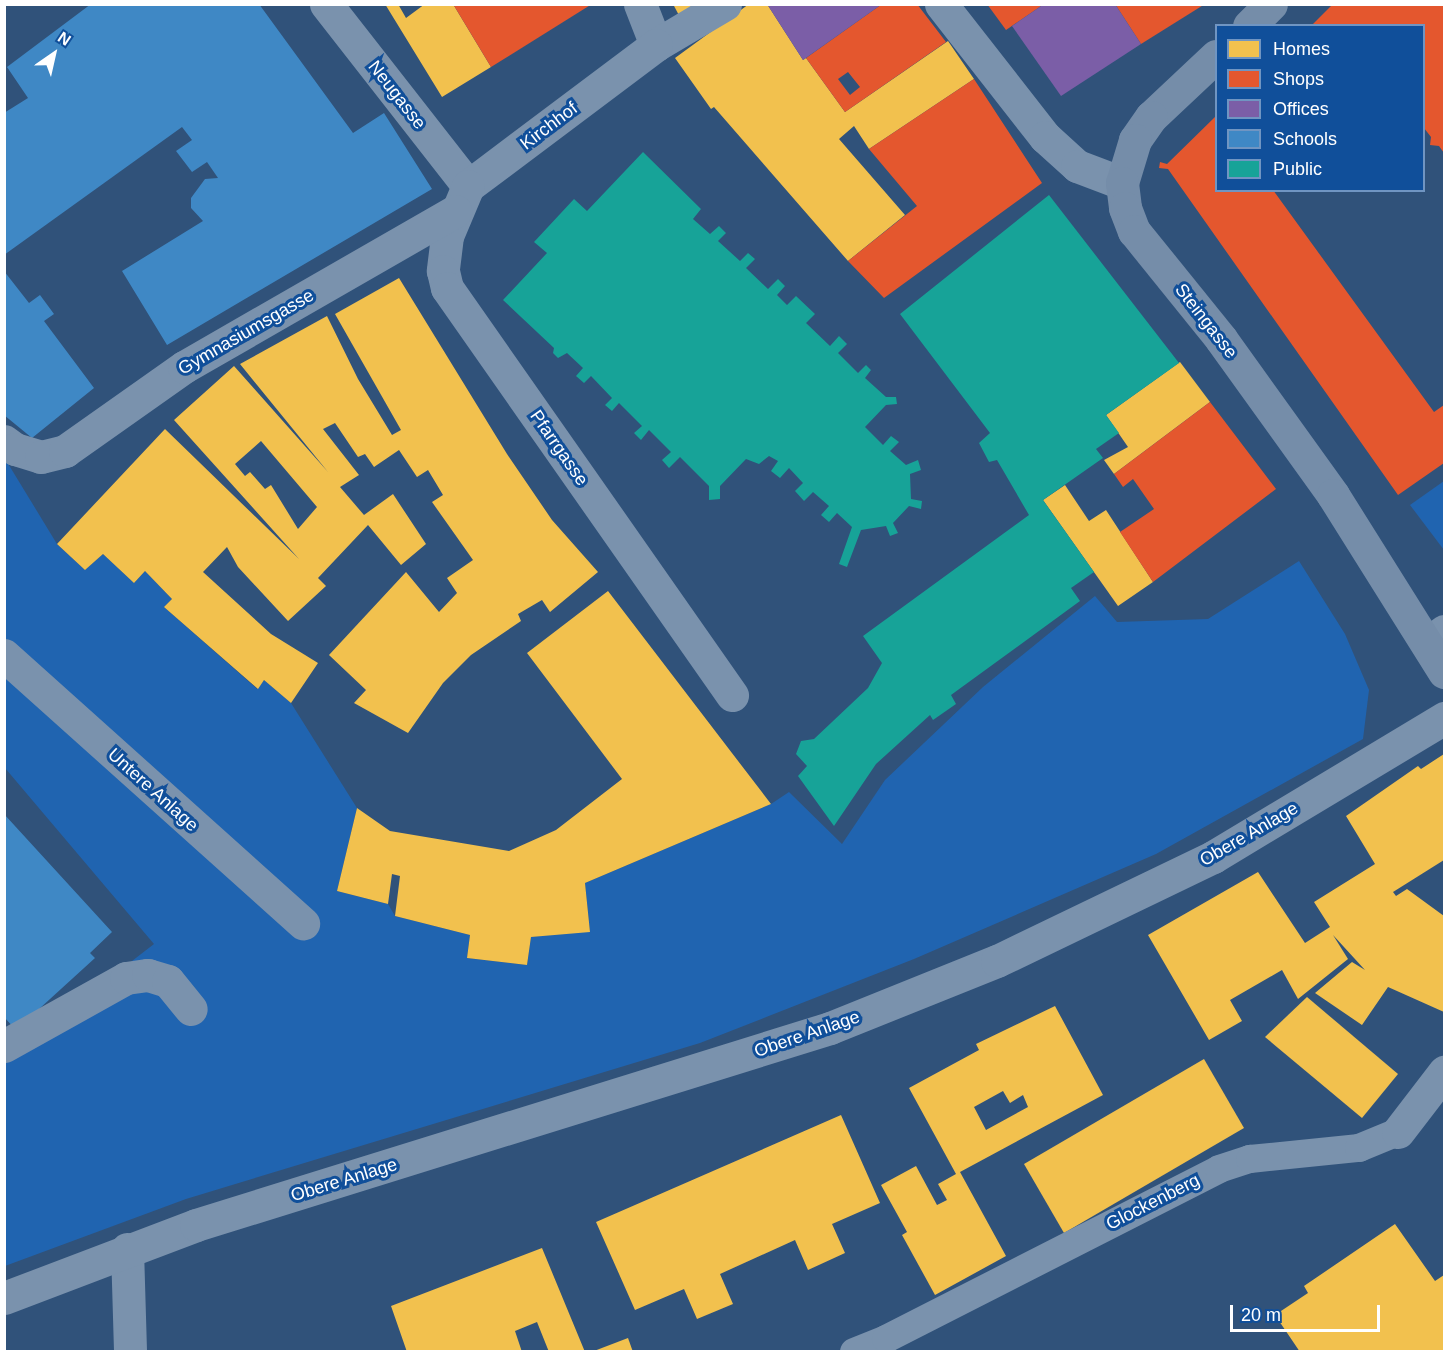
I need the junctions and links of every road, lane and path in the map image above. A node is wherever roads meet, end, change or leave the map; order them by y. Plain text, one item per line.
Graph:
1 (326, 4) edge
2 (640, 4) edge
3 (725, 4) edge
4 (941, 4) edge
5 (1271, 4) edge
6 (1251, 24) edge
7 (656, 45) junction
8 (1215, 57) edge
9 (1122, 183) junction
10 (462, 199) junction
11 (4, 441) edge
12 (1435, 635) edge
13 (4, 655) edge
14 (1444, 672) edge
15 (732, 695) dead end
16 (1444, 718) edge
17 (303, 922) dead end
18 (191, 1009) dead end
19 (4, 1046) edge
20 (1444, 1072) edge
21 (1398, 1132) joint
22 (128, 1249) junction
23 (4, 1298) edge
24 (130, 1352) edge
25 (854, 1352) edge

1 - 10 street, Neugasse
2 - 7 street
3 - 7 street, Kirchhof
4 - 9 street
5 - 6 street
7 - 10 street, Kirchhof
8 - 9 street
9 - 12 street, Steingasse
10 - 11 street, Gymnasiumsgasse
10 - 15 street, Pfarrgasse
12 - 14 street, Steingasse
13 - 17 street, Untere Anlage
16 - 22 street, Obere Anlage
18 - 19 street
20 - 21 street, Glockenberg
21 - 25 lane, Glockenberg
22 - 23 street, Obere Anlage
22 - 24 street

